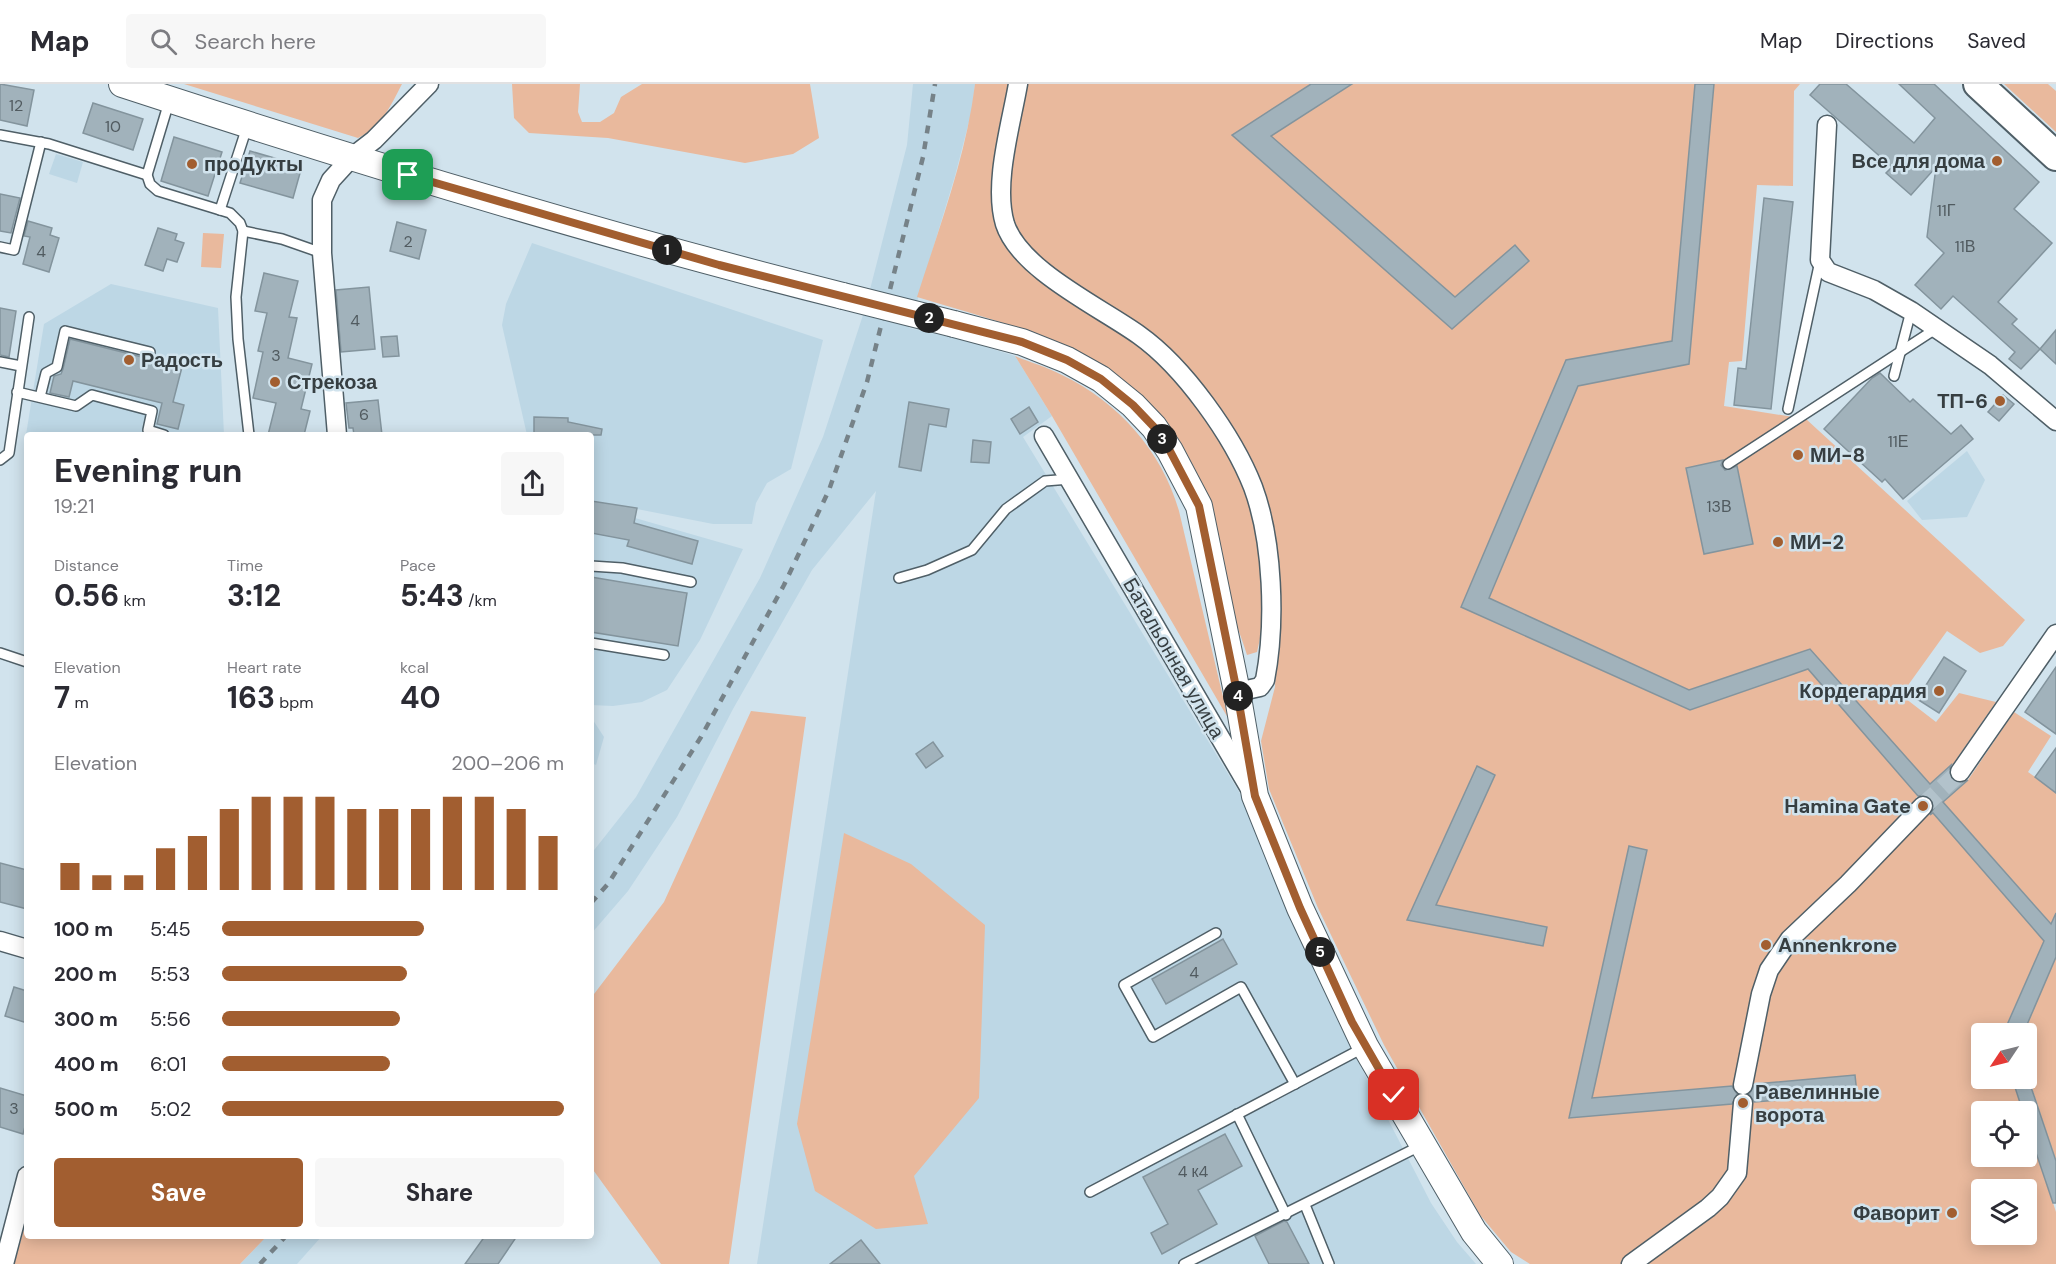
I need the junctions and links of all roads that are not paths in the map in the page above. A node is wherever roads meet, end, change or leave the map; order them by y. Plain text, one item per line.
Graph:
1 (122, 84) edge
2 (429, 84) edge
3 (1018, 84) edge
4 (1978, 84) edge
5 (170, 100) junction
6 (248, 124) junction
7 (1827, 125) dead end
8 (0, 136) edge
9 (41, 142) junction
10 (2056, 156) edge
11 (352, 157) junction
12 (147, 175) junction
13 (220, 210) junction
14 (243, 231) junction
15 (0, 248) edge
16 (322, 253) junction
17 (1820, 260) junction
18 (1911, 311) junction
19 (29, 317) dead end
20 (1936, 328) junction
21 (150, 352) dead end
22 (1900, 352) junction
23 (0, 362) edge
24 (21, 366) junction
25 (1894, 376) dead end
26 (17, 392) junction
27 (40, 398) junction
28 (1788, 409) dead end
29 (2056, 421) edge
30 (154, 432) edge
31 (249, 432) edge
32 (337, 432) edge
33 (1044, 436) dead end
34 (0, 460) edge
35 (1728, 465) dead end
36 (1070, 479) junction
37 (594, 566) edge
38 (899, 578) dead end
39 (691, 582) dead end
40 (2056, 634) edge
41 (594, 643) edge
42 (0, 653) edge
43 (664, 655) dead end
44 (24, 661) edge
45 (1237, 692) junction
46 (1960, 772) tunnel mouth
47 (1255, 796) junction
48 (1923, 806) tunnel mouth
49 (1216, 933) dead end
50 (0, 941) edge
51 (24, 948) edge
52 (1365, 1047) junction
53 (1295, 1084) junction
54 (1237, 1114) junction
55 (1422, 1144) junction
56 (24, 1187) edge
57 (1090, 1192) dead end
58 (1305, 1205) junction
59 (1286, 1215) junction
60 (4, 1264) edge
61 (1184, 1264) edge
62 (1329, 1264) edge
63 (1500, 1264) edge
64 (1631, 1264) edge

1 - 5 street
2 - 11 street
3 - 45 street
4 - 10 main road
5 - 6 street
5 - 12 lane
6 - 11 street
6 - 13 lane
7 - 17 street
8 - 9 lane
9 - 12 lane
9 - 15 lane
11 - 16 street
11 - 45 street, bridge
12 - 13 lane
13 - 14 lane
14 - 16 lane
14 - 31 lane
16 - 32 street
17 - 18 street
17 - 28 lane
18 - 20 street
18 - 22 lane
19 - 24 lane
20 - 22 lane
20 - 29 street
21 - 27 lane
22 - 25 lane
22 - 35 lane
23 - 24 lane
24 - 26 lane
26 - 27 lane
26 - 34 lane
27 - 30 lane
33 - 36 street, Батальонная улица
36 - 38 lane
36 - 47 street, Батальонная улица
37 - 39 lane
40 - 46 street
41 - 43 lane
42 - 44 lane
45 - 47 street
47 - 52 street, Батальонная улица
48 - 64 street
49 - 53 lane
50 - 51 street
52 - 53 lane
52 - 55 street, Батальонная улица
53 - 54 lane
54 - 57 lane
54 - 59 lane
55 - 58 lane
55 - 63 street, Батальонная улица
56 - 60 street
58 - 59 lane
58 - 62 lane
59 - 61 lane

